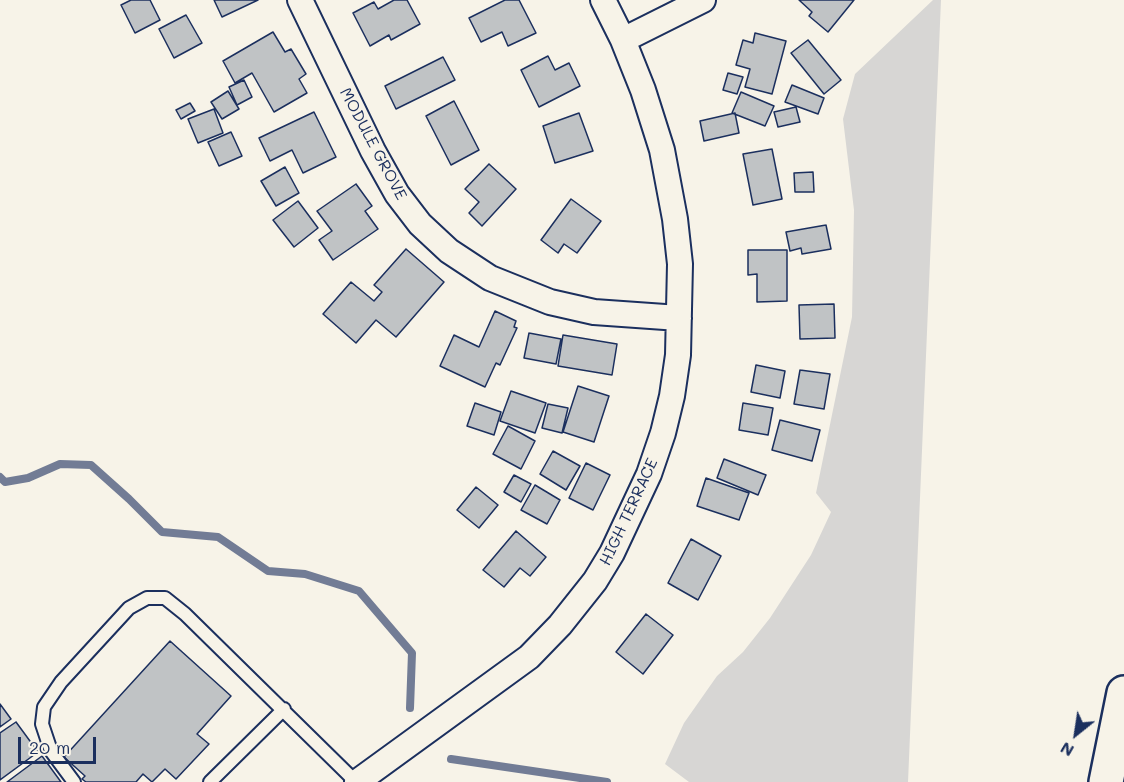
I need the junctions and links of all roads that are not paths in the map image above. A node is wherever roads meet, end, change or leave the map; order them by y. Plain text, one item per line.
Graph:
1 (300, 0) edge
2 (603, 0) edge
3 (703, 0) edge
4 (623, 40) junction
5 (679, 318) junction
6 (1124, 693) edge
7 (284, 709) junction
8 (75, 782) edge
9 (210, 782) edge
10 (356, 782) edge
11 (1106, 782) edge

1 - 5 street, MODULE GROVE
2 - 4 street, HIGH TERRACE
3 - 4 street
4 - 5 street, HIGH TERRACE
5 - 10 street, HIGH TERRACE
6 - 11 highway
7 - 8 lane
7 - 9 lane
7 - 10 lane

